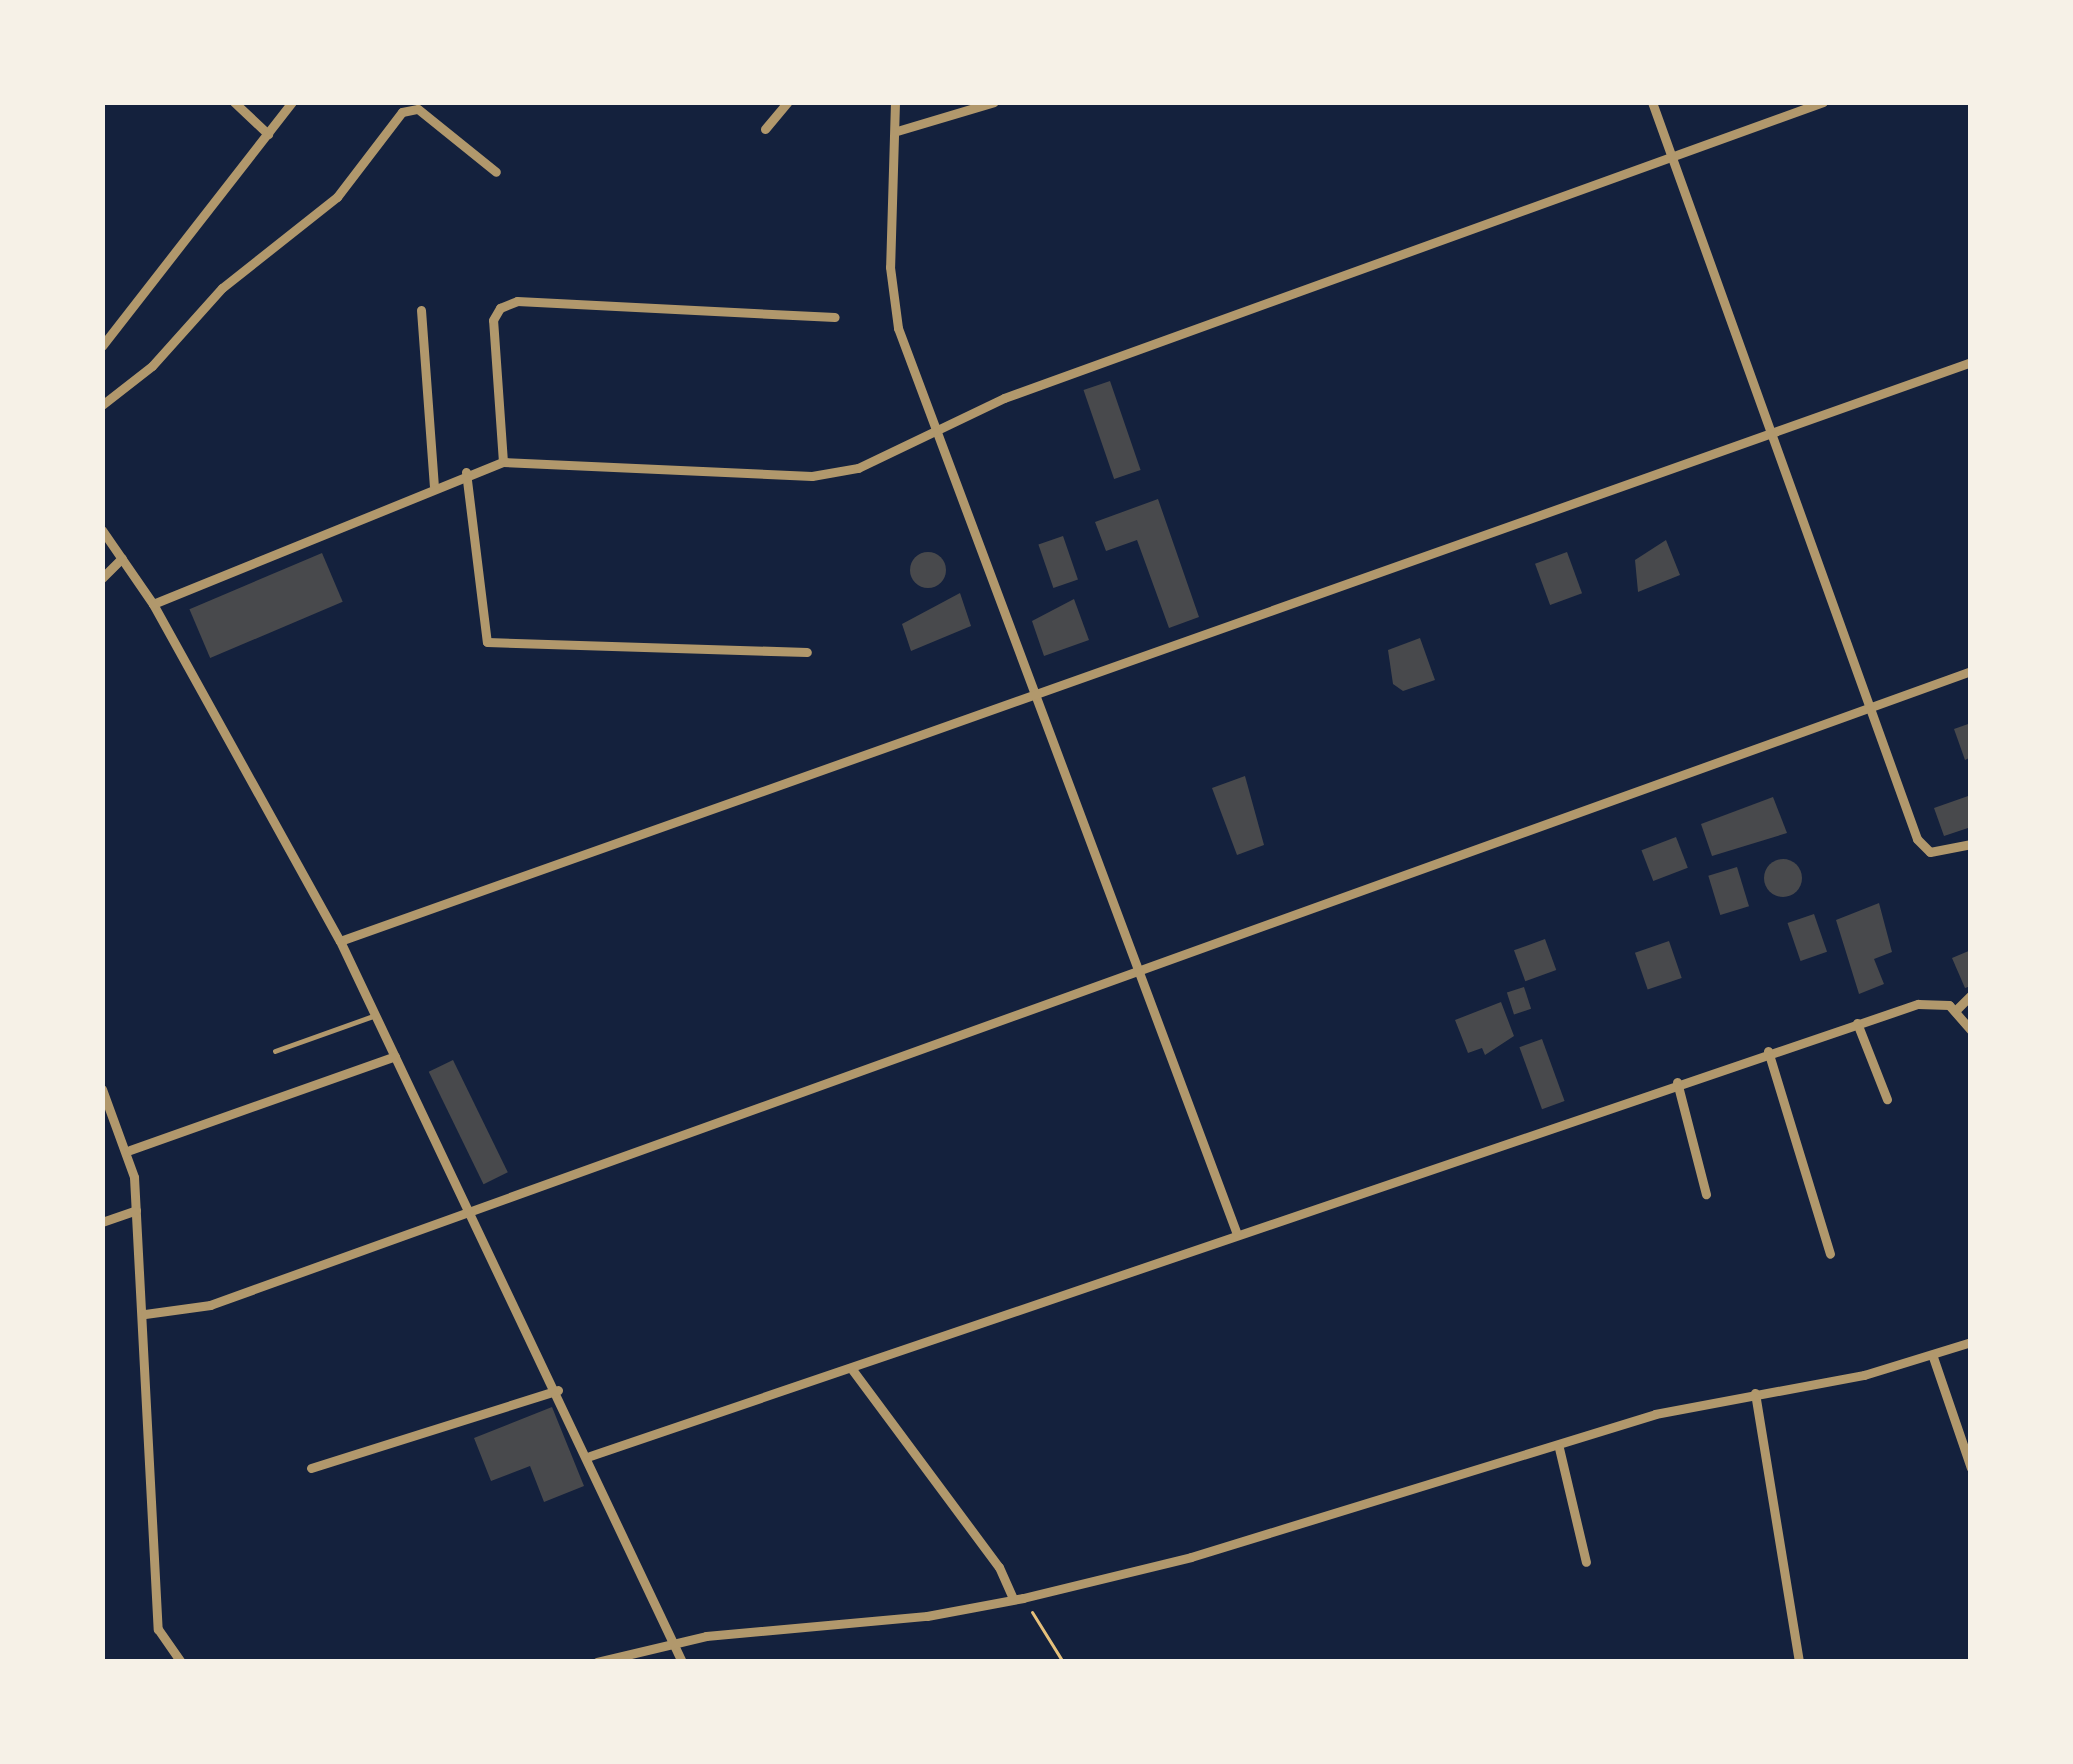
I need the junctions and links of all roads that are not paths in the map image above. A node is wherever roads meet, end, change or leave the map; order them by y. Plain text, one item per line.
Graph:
1 (234, 102) edge
2 (292, 102) edge
3 (788, 102) edge
4 (895, 102) edge
5 (994, 102) edge
6 (1652, 102) edge
7 (1822, 102) edge
8 (765, 129) dead end
9 (897, 131) junction
10 (268, 134) junction
11 (1673, 158) junction
12 (496, 172) dead end
13 (421, 310) dead end
14 (835, 317) dead end
15 (102, 346) edge
16 (1971, 362) edge
17 (102, 405) edge
18 (934, 431) junction
19 (1774, 431) junction
20 (503, 462) junction
21 (466, 472) junction
22 (434, 486) junction
23 (102, 530) edge
24 (122, 558) junction
25 (102, 578) edge
26 (154, 604) junction
27 (806, 652) dead end
28 (1971, 671) edge
29 (1034, 695) junction
30 (1872, 706) junction
31 (1971, 844) edge
32 (340, 940) junction
33 (1133, 971) junction
34 (1971, 995) edge
35 (1957, 1009) junction
36 (376, 1015) junction
37 (1857, 1023) junction
38 (1971, 1030) edge
39 (275, 1051) dead end
40 (1768, 1051) junction
41 (395, 1056) junction
42 (1676, 1082) junction
43 (102, 1089) edge
44 (1887, 1100) dead end
45 (130, 1150) junction
46 (1706, 1194) dead end
47 (467, 1209) junction
48 (136, 1210) junction
49 (102, 1222) edge
50 (1237, 1234) junction
51 (1830, 1255) dead end
52 (145, 1315) junction
53 (1971, 1342) edge
54 (1933, 1357) junction
55 (851, 1368) junction
56 (558, 1390) junction
57 (1755, 1394) junction
58 (1558, 1448) junction
59 (590, 1456) junction
60 (311, 1468) dead end
61 (1971, 1468) edge
62 (1586, 1562) dead end
63 (1018, 1598) junction
64 (673, 1644) junction
65 (181, 1662) edge
66 (597, 1662) edge
67 (682, 1662) edge
68 (1799, 1662) edge

1 - 10 street
2 - 10 street
3 - 8 street
4 - 9 street
5 - 9 street
6 - 11 street
7 - 11 street
9 - 18 street
10 - 15 street
11 - 18 street
11 - 19 street
12 - 17 street
13 - 22 street
14 - 20 street
16 - 19 street
18 - 20 street
18 - 29 street
19 - 29 street
19 - 30 street
20 - 21 street
21 - 22 street
21 - 27 street
22 - 26 street
23 - 24 street
24 - 25 street
24 - 26 street
26 - 32 street
28 - 30 street
29 - 32 street
29 - 33 street
30 - 31 street
30 - 33 street
32 - 36 street
33 - 47 street
33 - 50 street
34 - 35 street
35 - 37 street
35 - 38 street
36 - 39 lane
36 - 41 street
37 - 40 street
37 - 44 street
40 - 42 street
40 - 51 street
41 - 45 street
41 - 47 street
42 - 46 street
42 - 50 street
43 - 45 street
45 - 48 street
47 - 52 street
47 - 56 street
48 - 49 street
48 - 52 street
50 - 55 street
52 - 65 street
53 - 54 street
54 - 57 street
54 - 61 street
55 - 59 street
55 - 63 street
56 - 59 street
56 - 60 street
57 - 58 street
57 - 68 street
58 - 62 street
58 - 63 street
59 - 64 street
63 - 64 street
64 - 66 street
64 - 67 street

